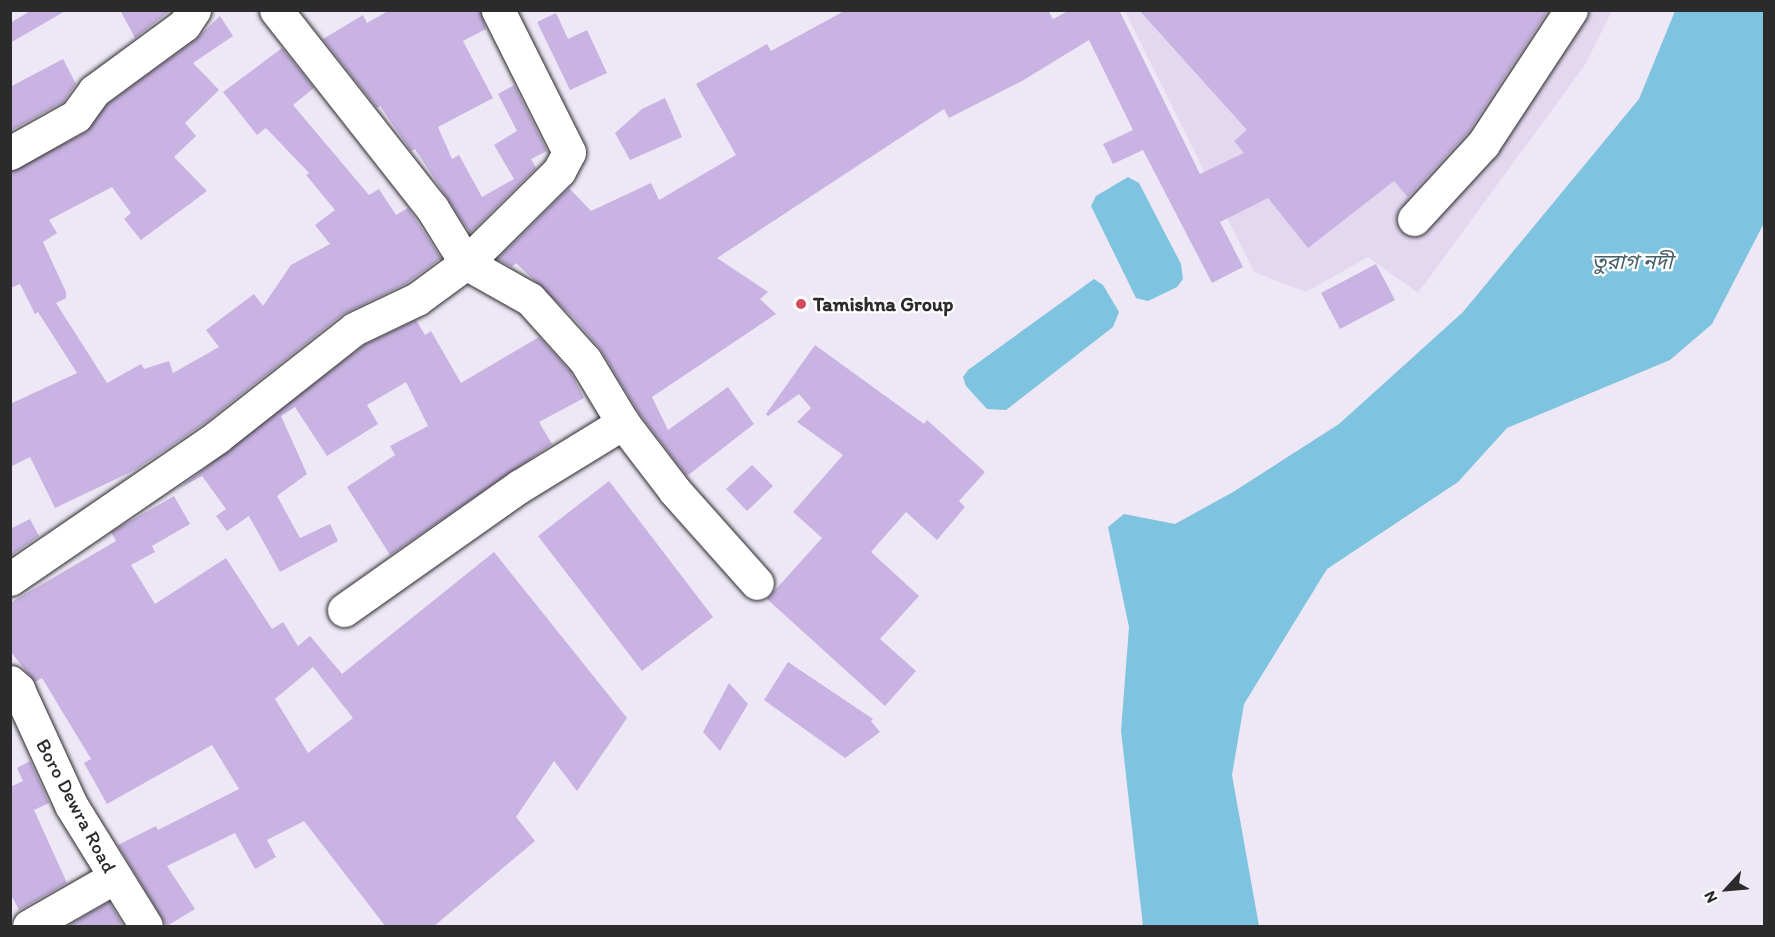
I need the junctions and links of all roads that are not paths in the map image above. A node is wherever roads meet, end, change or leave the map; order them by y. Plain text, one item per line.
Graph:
1 (194, 10) edge
2 (276, 10) edge
3 (498, 10) edge
4 (1570, 10) edge
5 (10, 153) edge
6 (1414, 219) dead end
7 (466, 263) junction
8 (624, 423) junction
9 (10, 579) edge
10 (757, 583) dead end
11 (344, 610) dead end
12 (10, 682) edge
13 (113, 878) junction
14 (29, 927) edge
15 (146, 927) edge

1 - 5 street
2 - 7 street
3 - 7 street
4 - 6 street
7 - 8 street
7 - 9 street
8 - 10 street
8 - 11 street
12 - 13 street, Boro Dewra Road
13 - 14 street
13 - 15 street, Boro Dewra Road

